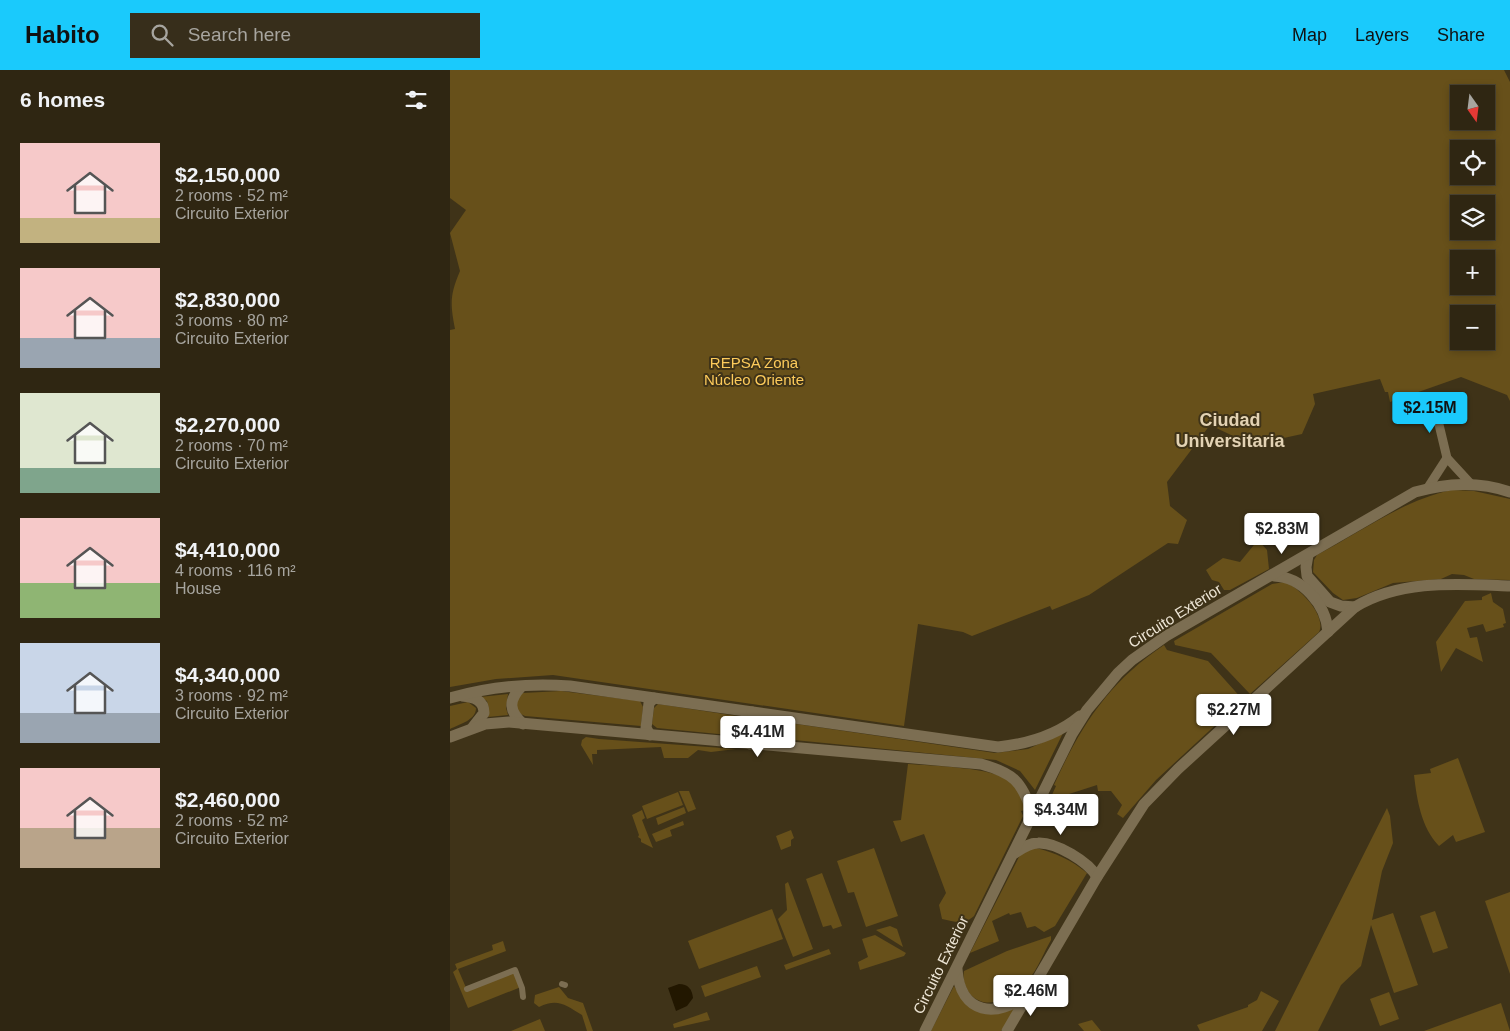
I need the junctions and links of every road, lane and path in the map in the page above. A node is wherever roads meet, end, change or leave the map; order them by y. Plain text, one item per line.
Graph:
1 (1409, 418) dead end
2 (1447, 458) junction
3 (1470, 483) junction
4 (1427, 489) junction
5 (1510, 492) edge
6 (1308, 555) junction
7 (1274, 576) junction
8 (1510, 586) edge
9 (1355, 607) junction
10 (1328, 632) junction
11 (521, 687) junction
12 (454, 697) edge
13 (654, 698) junction
14 (1087, 710) junction
15 (752, 712) junction
16 (523, 724) junction
17 (473, 727) junction
18 (650, 735) junction
19 (450, 737) edge
20 (750, 744) junction
21 (1032, 813) junction
22 (1012, 854) junction
23 (1097, 877) junction
24 (957, 969) junction
25 (467, 989) dead end
26 (1031, 989) junction
27 (523, 997) dead end
28 (925, 1031) edge
29 (1007, 1031) edge

1 - 2 street
2 - 3 street
2 - 4 street
3 - 4 street, Circuito Exterior
3 - 5 street, Circuito Exterior
4 - 6 street, Circuito Exterior
6 - 7 street, Circuito Exterior
6 - 9 street
7 - 10 street
7 - 14 street, Circuito Exterior
8 - 9 street
9 - 10 street
10 - 23 street
11 - 12 street
11 - 13 street
11 - 16 street
12 - 17 street
13 - 15 street
13 - 18 street
14 - 15 street
14 - 21 street, Circuito Exterior
15 - 20 street
16 - 17 street
16 - 18 street
17 - 19 street
18 - 20 street
20 - 21 street
21 - 22 street, Circuito Exterior
22 - 23 street
22 - 24 street, Circuito Exterior
23 - 26 street
24 - 26 street
24 - 28 street, Circuito Exterior
25 - 27 street
26 - 29 street

